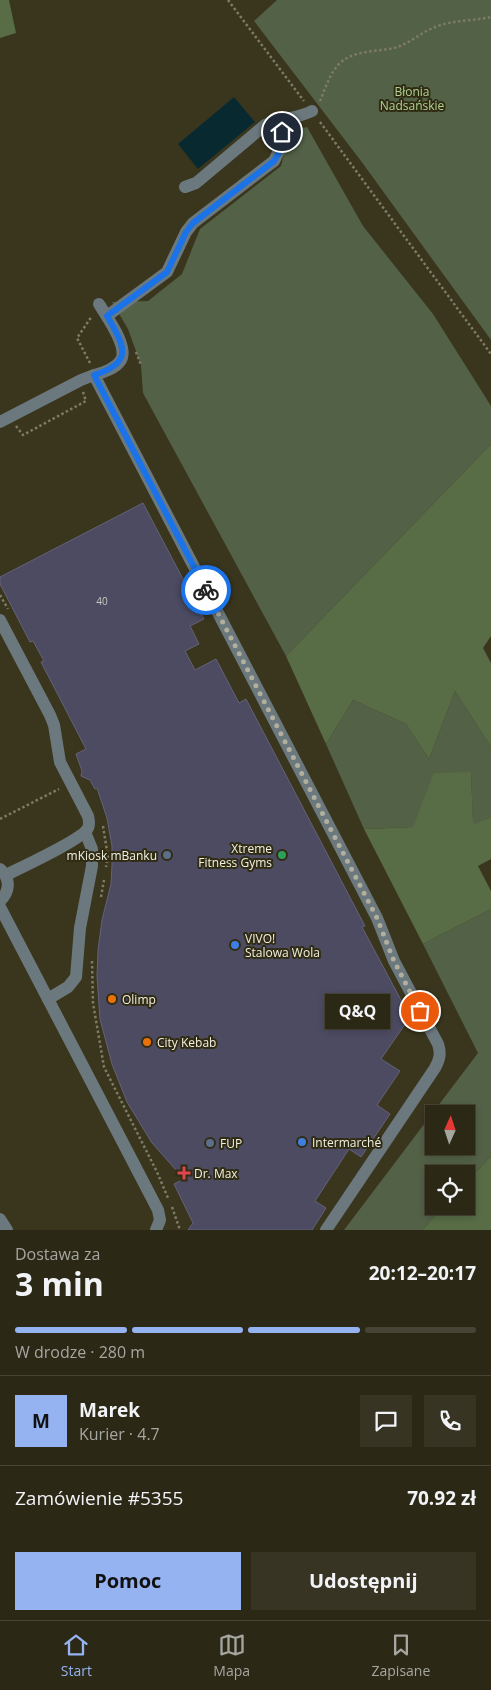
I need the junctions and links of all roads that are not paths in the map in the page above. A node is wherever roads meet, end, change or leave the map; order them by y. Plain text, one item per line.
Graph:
1 (312, 111) road end
2 (284, 120) junction
3 (185, 187) dead end
4 (98, 304) dead end
5 (107, 316) junction
6 (94, 375) junction
7 (0, 422) edge
8 (0, 620) edge
9 (85, 832) junction
10 (3, 872) edge
11 (0, 901) edge
12 (0, 907) edge
13 (48, 999) junction
14 (0, 1219) edge
15 (7, 1230) edge
16 (156, 1230) edge
17 (326, 1230) edge

1 - 2 street
2 - 3 street
2 - 5 street
4 - 5 street
5 - 6 street
6 - 7 street
6 - 17 street
8 - 9 street
9 - 10 street
9 - 13 street
10 - 11 street
12 - 13 street
13 - 16 street
14 - 15 street

